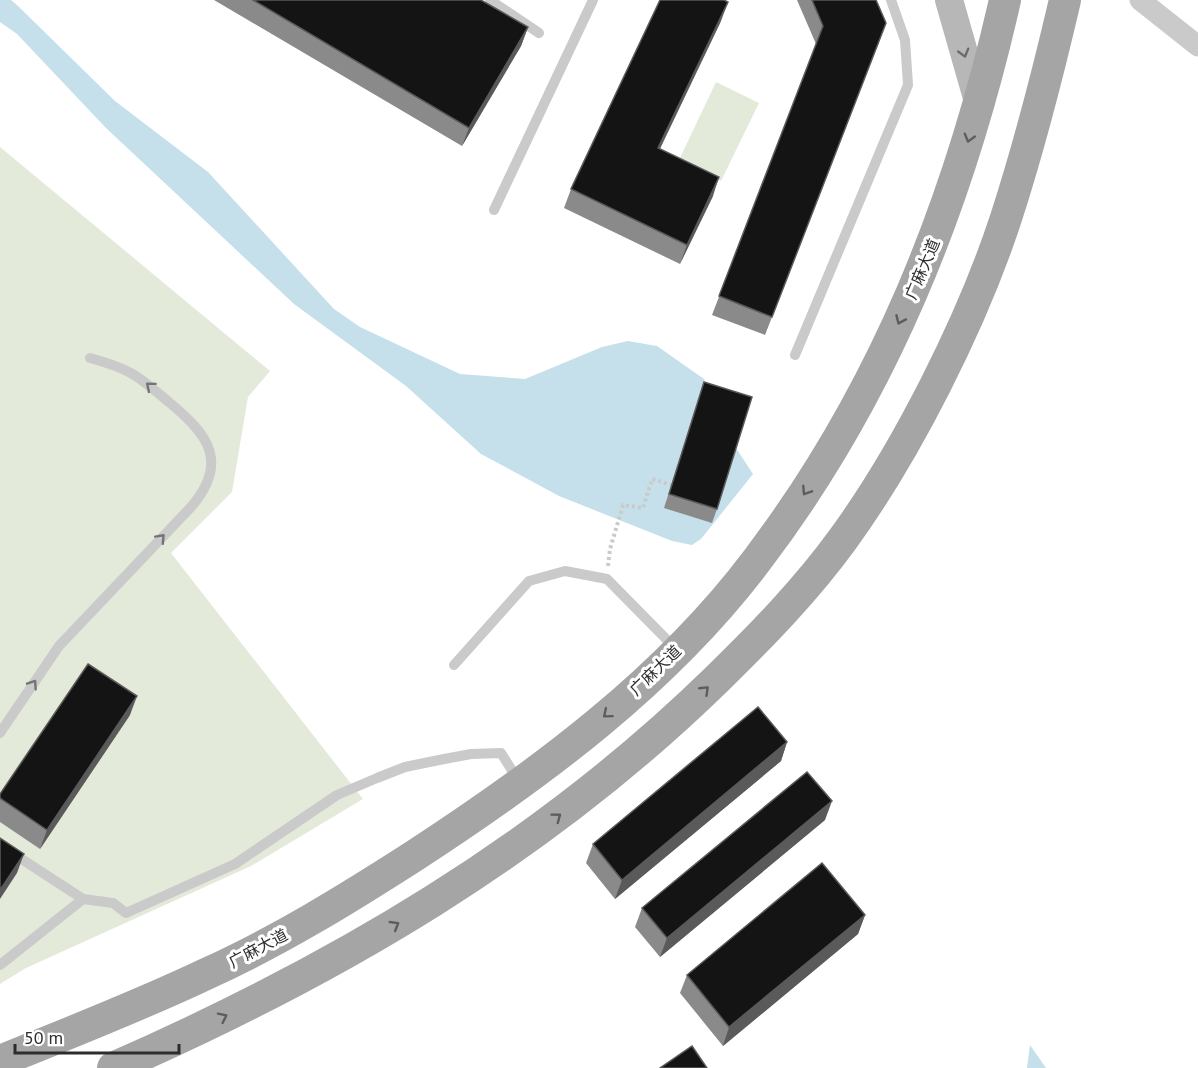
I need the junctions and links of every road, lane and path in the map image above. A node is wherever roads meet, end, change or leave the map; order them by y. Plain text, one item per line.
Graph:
1 (490, 0) edge
2 (593, 0) edge
3 (891, 0) edge
4 (949, 0) edge
5 (1005, 0) edge
6 (1065, 0) edge
7 (1140, 0) edge
8 (539, 33) dead end
9 (1198, 45) edge
10 (979, 105) junction
11 (494, 210) dead end
12 (795, 355) dead end
13 (90, 358) dead end
14 (671, 485) edge
15 (610, 549) dead end
16 (676, 650) junction
17 (454, 665) dead end
18 (0, 733) edge
19 (520, 783) junction
20 (0, 845) edge
21 (82, 899) junction
22 (0, 965) edge
23 (0, 1061) edge
24 (113, 1068) edge

1 - 8 lane
2 - 11 lane
3 - 12 lane
4 -> 10 street
5 - 10 main road, 广麻大道
24 -> 6 main road
7 - 9 street
10 -> 16 main road, 广麻大道
18 -> 13 lane
14 - 15 path
16 - 17 lane
16 -> 19 main road, 广麻大道
19 - 21 lane
19 - 23 main road, 广麻大道
20 - 21 lane
21 - 22 lane

